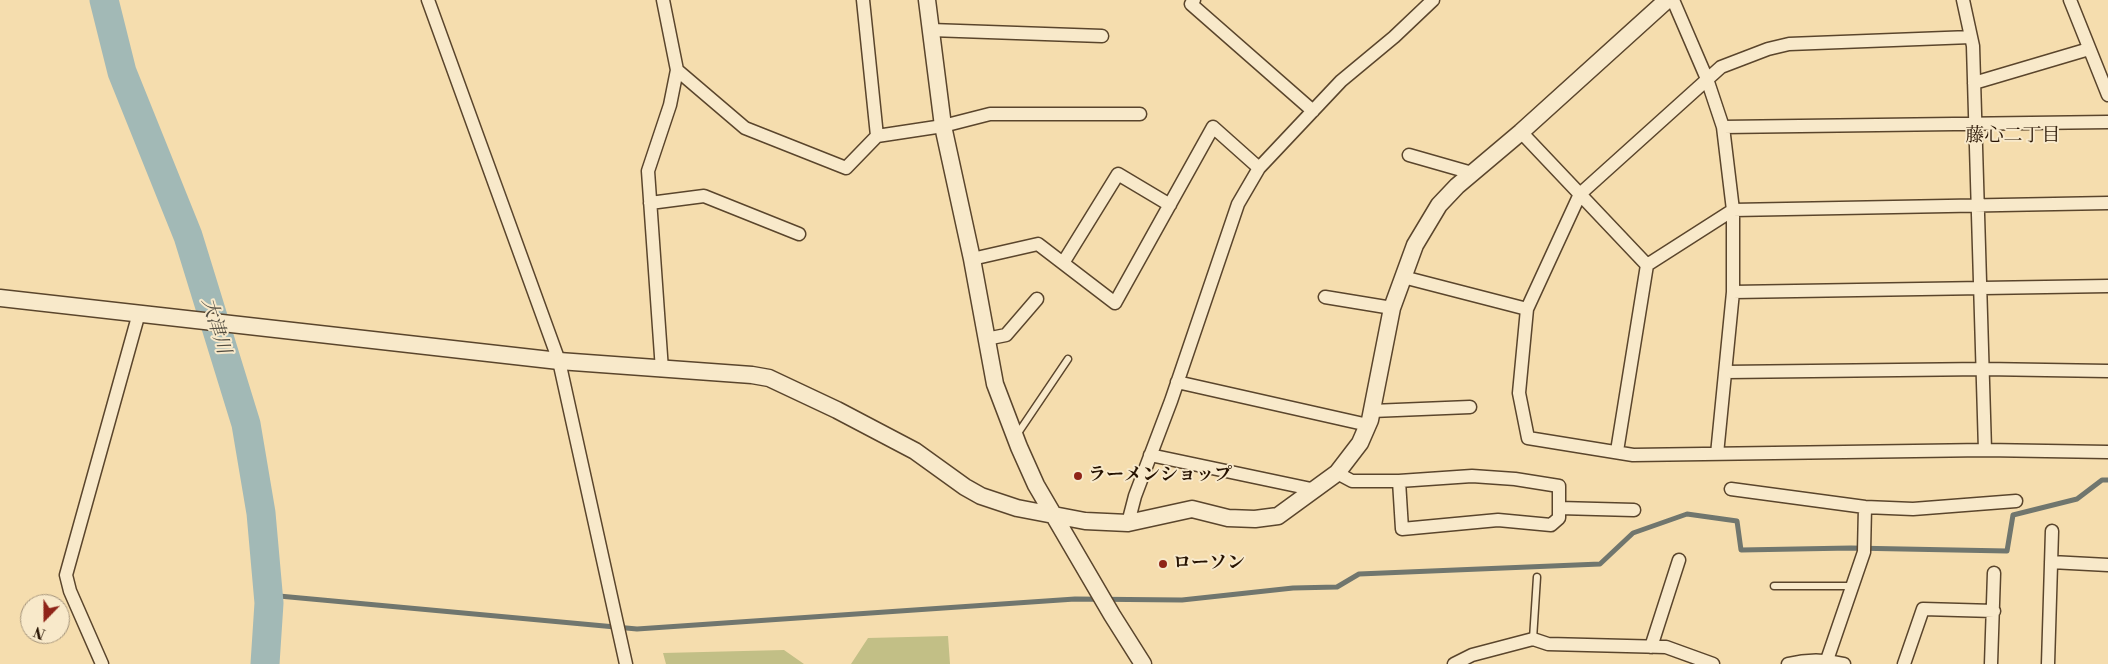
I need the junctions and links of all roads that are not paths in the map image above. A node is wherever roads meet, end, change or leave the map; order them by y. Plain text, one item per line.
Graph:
1 (428, 0) edge
2 (663, 0) edge
3 (863, 0) edge
4 (927, 0) edge
5 (1194, 0) edge
6 (1433, 0) edge
7 (1667, 0) edge
8 (1673, 0) edge
9 (1963, 0) edge
10 (2070, 0) edge
11 (931, 30) junction
12 (1102, 36) dead end
13 (1971, 37) junction
14 (2089, 49) junction
15 (676, 70) junction
16 (1707, 79) junction
17 (1974, 83) junction
18 (2108, 95) edge
19 (1313, 111) junction
20 (1140, 114) dead end
21 (2108, 122) edge
22 (1974, 123) junction
23 (944, 126) junction
24 (1723, 127) junction
25 (1521, 132) junction
26 (877, 136) junction
27 (1409, 155) dead end
28 (1260, 168) junction
29 (1472, 173) junction
30 (1580, 194) junction
31 (650, 203) junction
32 (2108, 203) edge
33 (1170, 205) junction
34 (1978, 205) junction
35 (1733, 210) junction
36 (799, 234) dead end
37 (972, 259) junction
38 (1062, 263) junction
39 (1647, 265) junction
40 (1403, 277) junction
41 (2108, 286) edge
42 (1981, 288) junction
43 (1733, 292) junction
44 (1325, 297) dead end
45 (0, 298) edge
46 (1037, 299) dead end
47 (1392, 308) junction
48 (1527, 309) junction
49 (144, 314) junction
50 (986, 339) junction
51 (1068, 359) dead end
52 (559, 361) junction
53 (1984, 369) junction
54 (662, 370) junction
55 (2108, 371) edge
56 (1726, 372) junction
57 (1177, 382) junction
58 (1470, 407) dead end
59 (1370, 418) junction
60 (1015, 437) junction
61 (1985, 450) junction
62 (1616, 451) junction
63 (2108, 452) edge
64 (1717, 454) junction
65 (1150, 455) junction
66 (1338, 473) junction
67 (1400, 481) junction
68 (1731, 489) dead end
69 (1316, 490) junction
70 (2016, 501) dead end
71 (1865, 507) junction
72 (1559, 508) junction
73 (1634, 510) dead end
74 (1056, 515) junction
75 (1128, 523) junction
76 (2052, 531) dead end
77 (1679, 560) dead end
78 (2051, 562) junction
79 (2108, 565) edge
80 (1994, 573) dead end
81 (1537, 577) dead end
82 (1774, 586) dead end
83 (1852, 586) junction
84 (1994, 611) junction
85 (1533, 639) junction
86 (1651, 647) junction
87 (1827, 660) junction
88 (102, 664) edge
89 (626, 664) edge
90 (1143, 664) edge
91 (1454, 664) edge
92 (1713, 664) edge
93 (1788, 664) edge
94 (1844, 664) edge
95 (1904, 664) edge
96 (1991, 664) edge
97 (2048, 664) edge

1 - 52 street
2 - 15 street
3 - 26 street
4 - 11 street
5 - 19 street
6 - 19 street
7 - 25 street
8 - 16 street
9 - 13 street
10 - 14 street
11 - 12 street
11 - 23 street
13 - 16 street
13 - 17 street
14 - 17 street
14 - 18 street
15 - 26 street
15 - 31 street
16 - 24 street
16 - 30 street
17 - 22 street
19 - 28 street
20 - 23 street
21 - 22 street
22 - 24 street
22 - 34 street
23 - 26 street
23 - 37 street
24 - 35 street
25 - 29 street
25 - 30 street
27 - 29 street
28 - 33 street
28 - 57 street
29 - 40 street
30 - 39 street
30 - 48 street
31 - 36 street
31 - 54 street
32 - 34 street
33 - 38 street
33 - 38 street
34 - 35 street
34 - 42 street
35 - 39 street
35 - 43 street
37 - 38 street
37 - 50 street
39 - 62 street
40 - 47 street
40 - 48 street
41 - 42 street
42 - 43 street
42 - 53 street
43 - 56 street
44 - 47 street
45 - 49 street
46 - 50 street
47 - 59 street
48 - 62 street
49 - 52 street
49 - 88 street
50 - 60 street
51 - 60 lane
52 - 54 street
52 - 89 street
53 - 55 street
53 - 56 street
53 - 61 street
54 - 74 street
56 - 64 street
57 - 59 street
57 - 65 street
58 - 59 street
59 - 66 street
60 - 74 street
61 - 63 street
61 - 64 street
62 - 64 street
65 - 69 street
65 - 75 street
66 - 67 street
66 - 69 street
67 - 72 street
67 - 72 street
68 - 71 street
69 - 75 street
70 - 71 street
71 - 83 street
72 - 73 street
74 - 75 street
74 - 90 street
76 - 78 street
77 - 86 street
78 - 79 street
78 - 97 street
80 - 84 street
81 - 85 lane
82 - 83 lane
83 - 87 street
84 - 95 street
84 - 96 street
85 - 86 street
85 - 91 street
86 - 92 street
87 - 93 street
87 - 94 street

